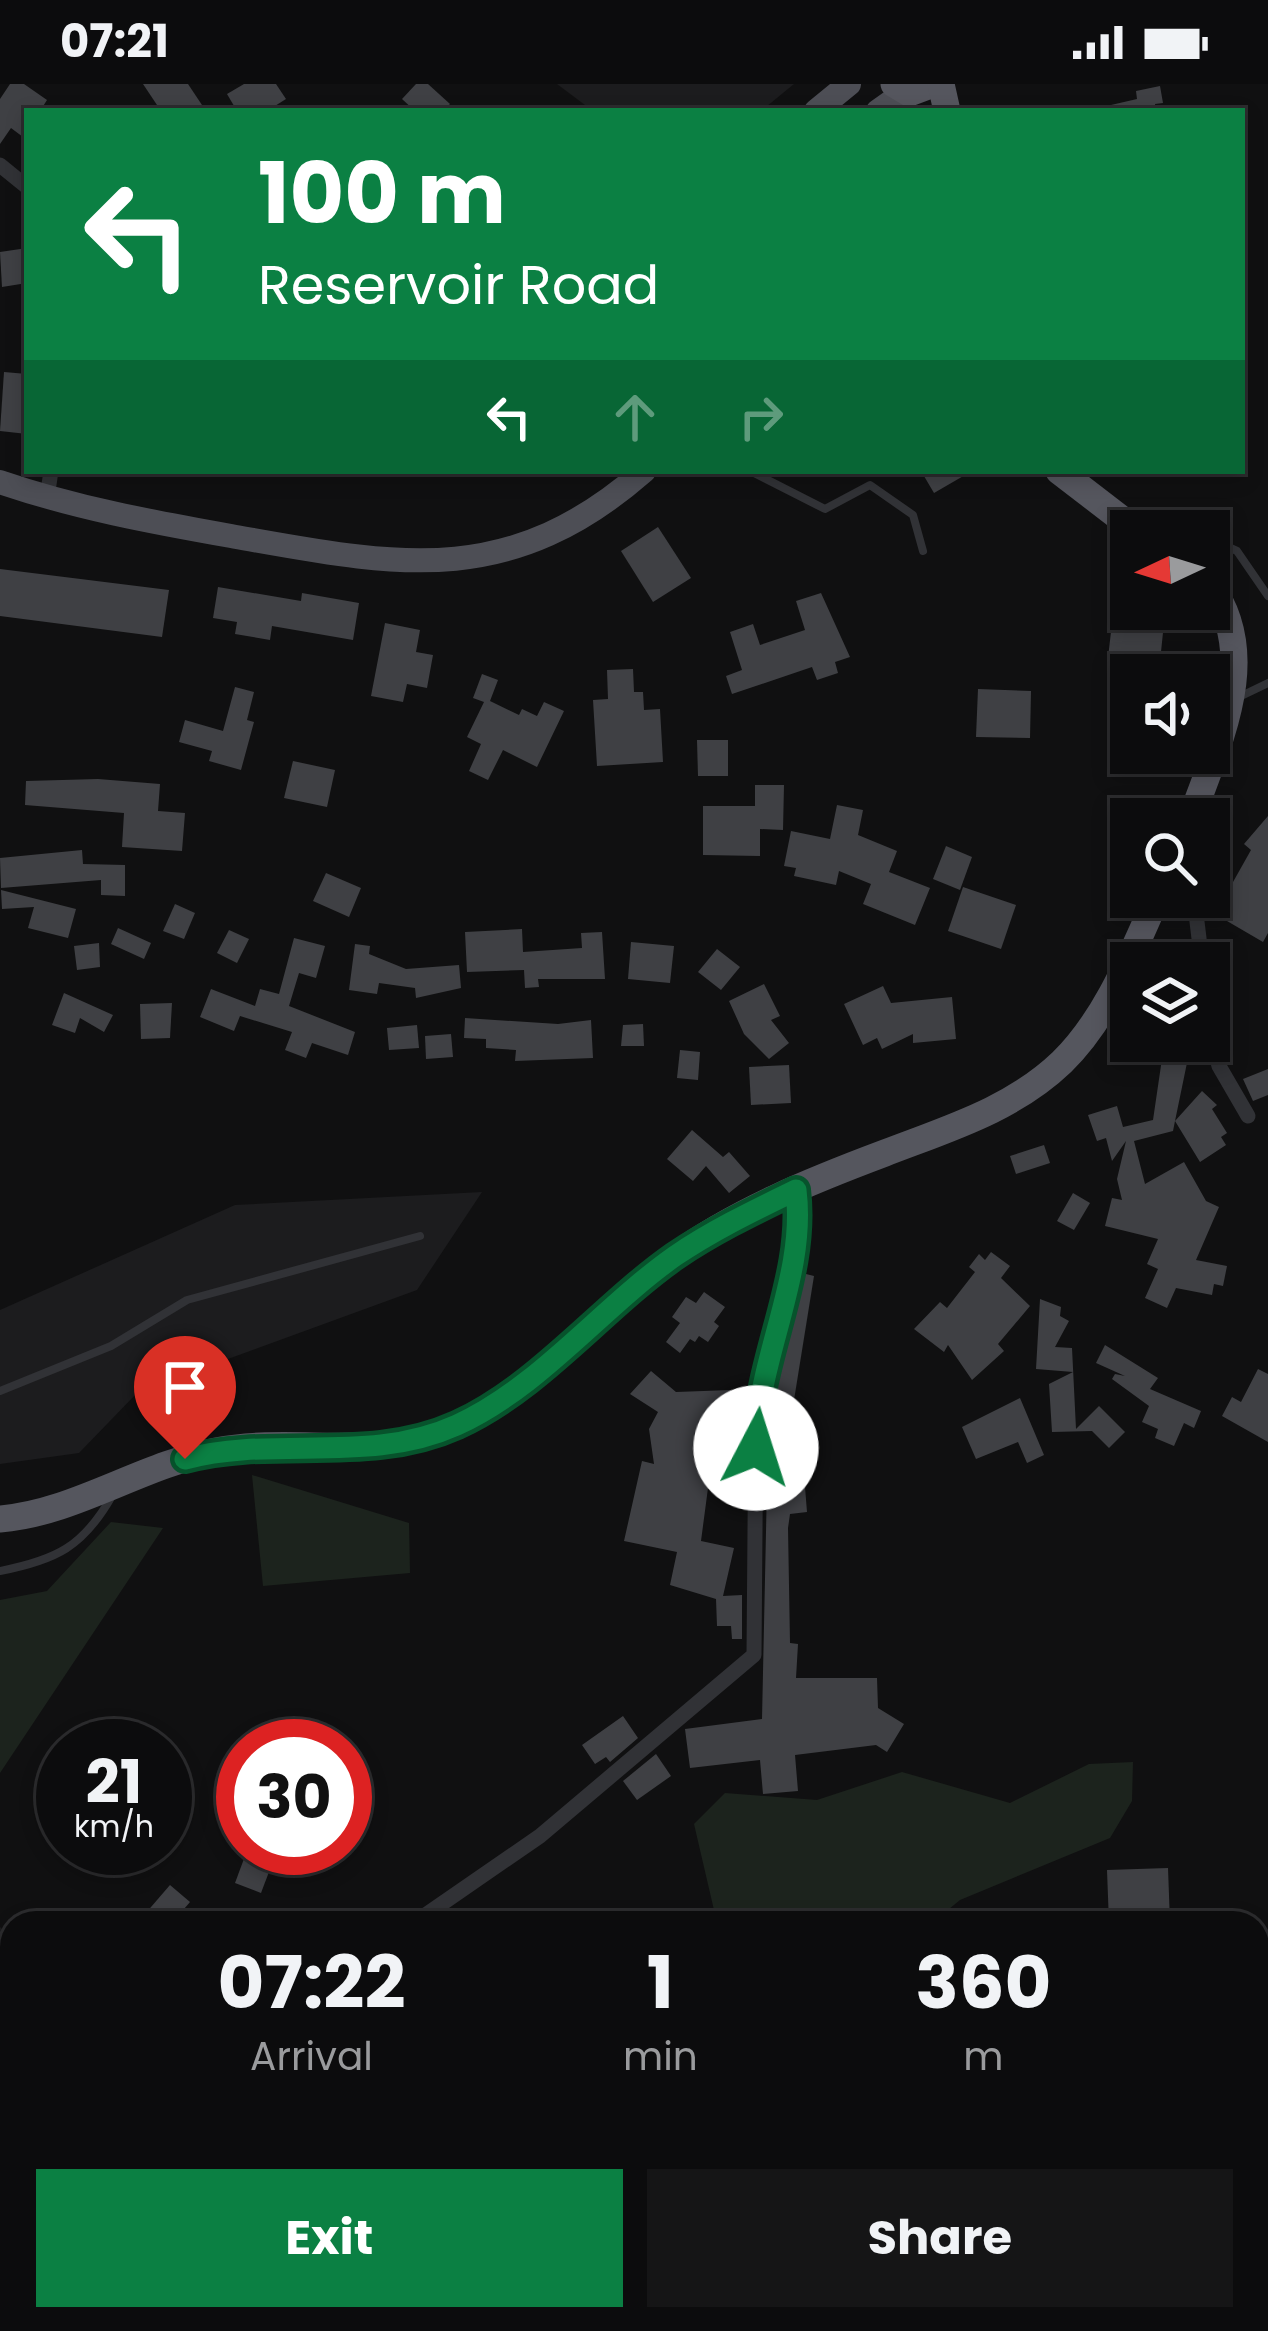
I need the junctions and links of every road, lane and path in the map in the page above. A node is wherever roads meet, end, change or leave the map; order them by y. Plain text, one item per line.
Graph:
1 (849, 84) edge
2 (917, 91) edge
3 (820, 108) edge
4 (884, 108) edge
5 (942, 108) edge
6 (0, 165) edge
7 (24, 185) edge
8 (50, 474) edge
9 (641, 474) edge
10 (756, 474) edge
11 (1063, 474) edge
12 (0, 482) edge
13 (47, 499) junction
14 (1110, 510) edge
15 (1230, 548) edge
16 (923, 551) dead end
17 (1268, 596) edge
18 (1230, 629) edge
19 (1268, 683) edge
20 (1233, 700) junction
21 (1198, 798) edge
22 (1148, 918) edge
23 (1218, 1062) edge
24 (1248, 1116) dead end
25 (796, 1190) junction
26 (419, 1236) dead end
27 (0, 1391) edge
28 (122, 1479) junction
29 (0, 1519) edge
30 (0, 1571) edge
31 (431, 1911) edge

1 - 3 main road
2 - 4 main road
2 - 5 highway
6 - 7 street
8 - 13 street
9 - 13 main road
10 - 16 lane
11 - 14 highway
12 - 13 main road
15 - 17 lane
18 - 20 highway
19 - 20 lane
20 - 21 highway
22 - 25 highway
23 - 24 street
25 - 28 highway
25 - 31 street
26 - 27 lane
28 - 29 highway
28 - 30 lane

